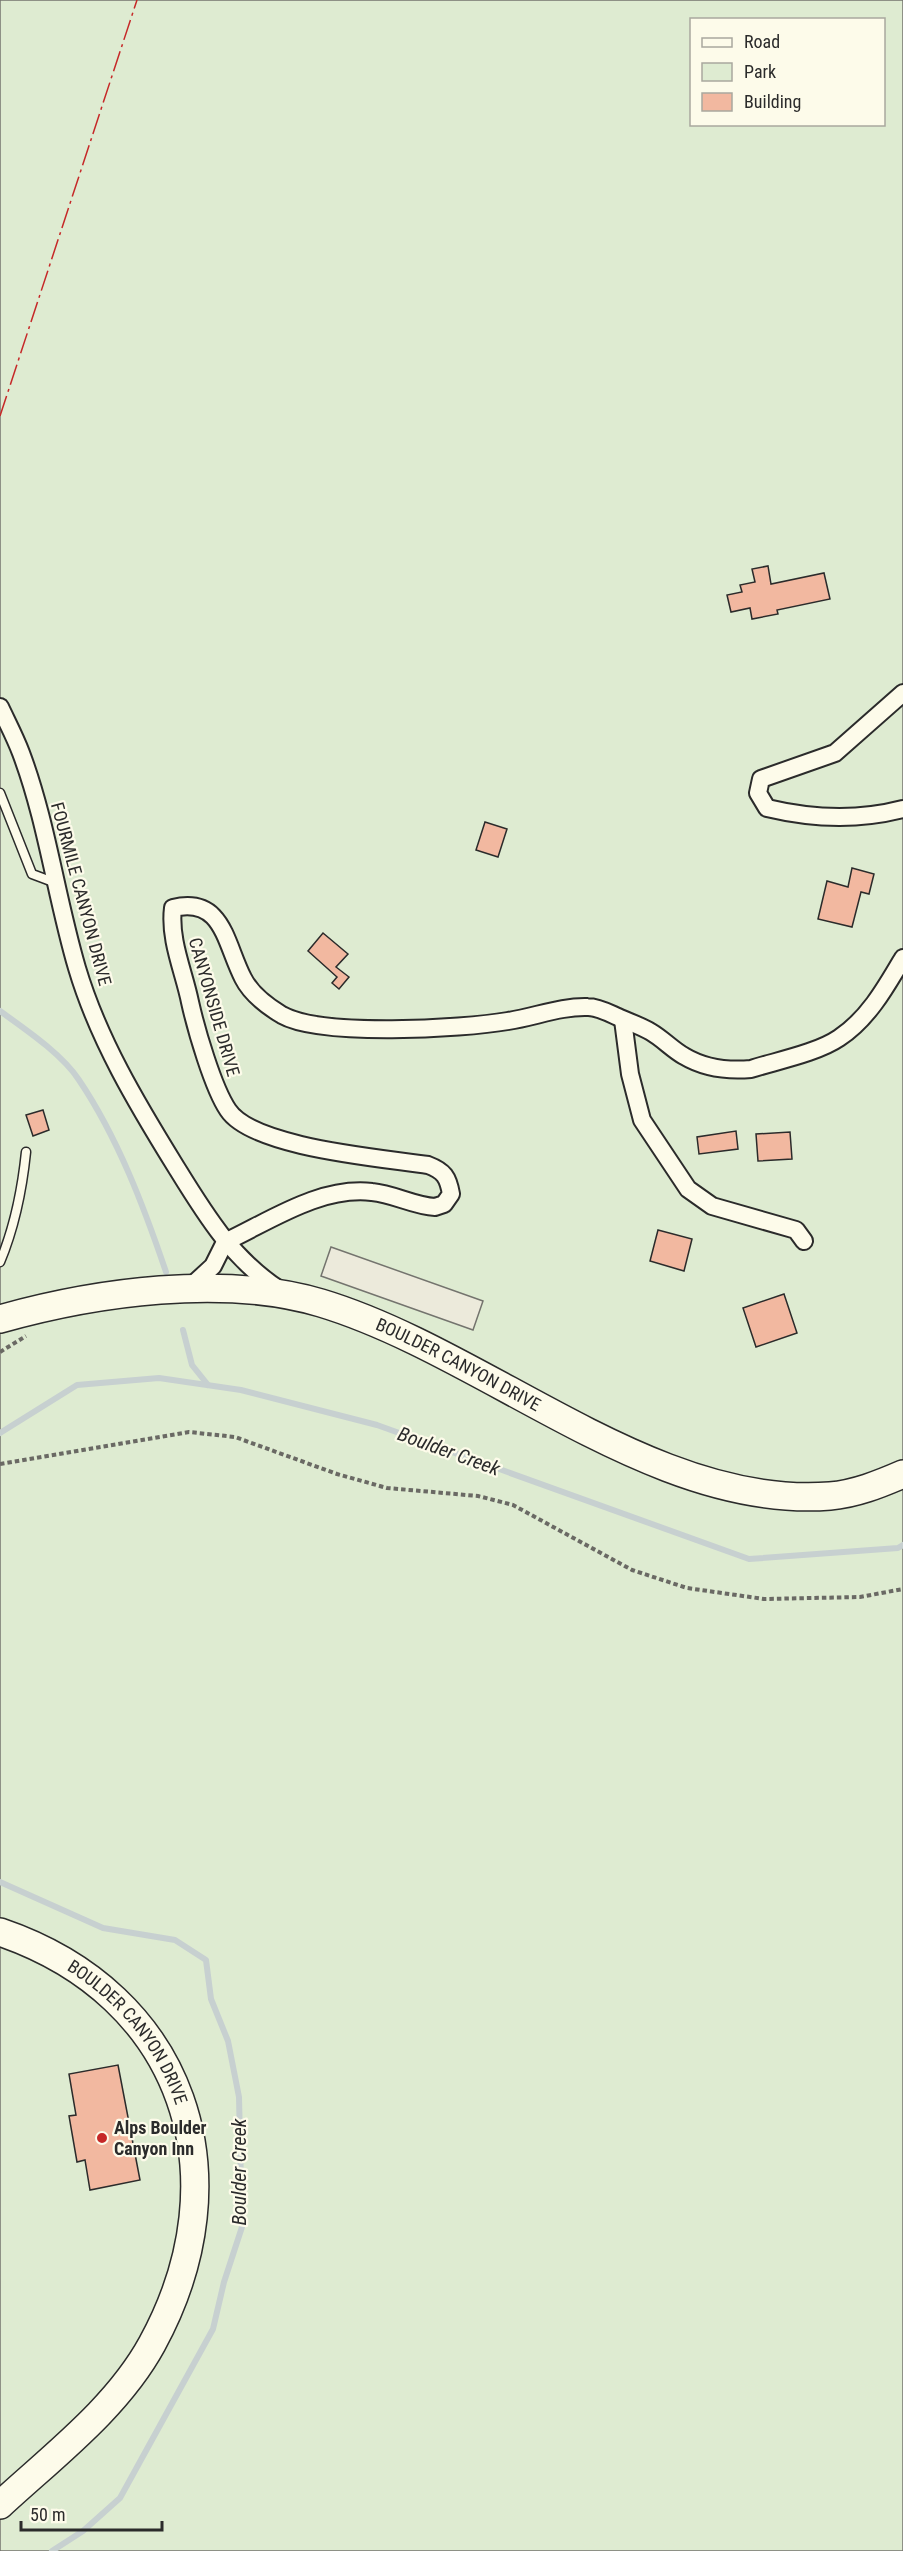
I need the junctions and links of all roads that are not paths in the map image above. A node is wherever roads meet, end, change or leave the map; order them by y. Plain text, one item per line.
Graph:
1 (903, 693) edge
2 (0, 707) edge
3 (0, 793) edge
4 (903, 809) edge
5 (56, 884) junction
6 (903, 958) edge
7 (623, 1020) junction
8 (26, 1152) dead end
9 (804, 1241) dead end
10 (225, 1242) junction
11 (0, 1262) edge
12 (187, 1289) junction
13 (286, 1294) junction
14 (0, 1319) edge
15 (903, 1474) edge
16 (0, 1932) edge
17 (0, 2505) edge

1 - 4 street
2 - 5 street, FOURMILE CANYON DRIVE
3 - 5 lane
5 - 10 street, FOURMILE CANYON DRIVE
6 - 7 street, CANYONSIDE DRIVE
7 - 9 street
7 - 10 street, CANYONSIDE DRIVE
8 - 11 lane
10 - 12 street
10 - 13 street, FOURMILE CANYON DRIVE
12 - 13 main road, BOULDER CANYON DRIVE
12 - 14 main road, BOULDER CANYON DRIVE
13 - 15 main road, BOULDER CANYON DRIVE
16 - 17 main road, BOULDER CANYON DRIVE

